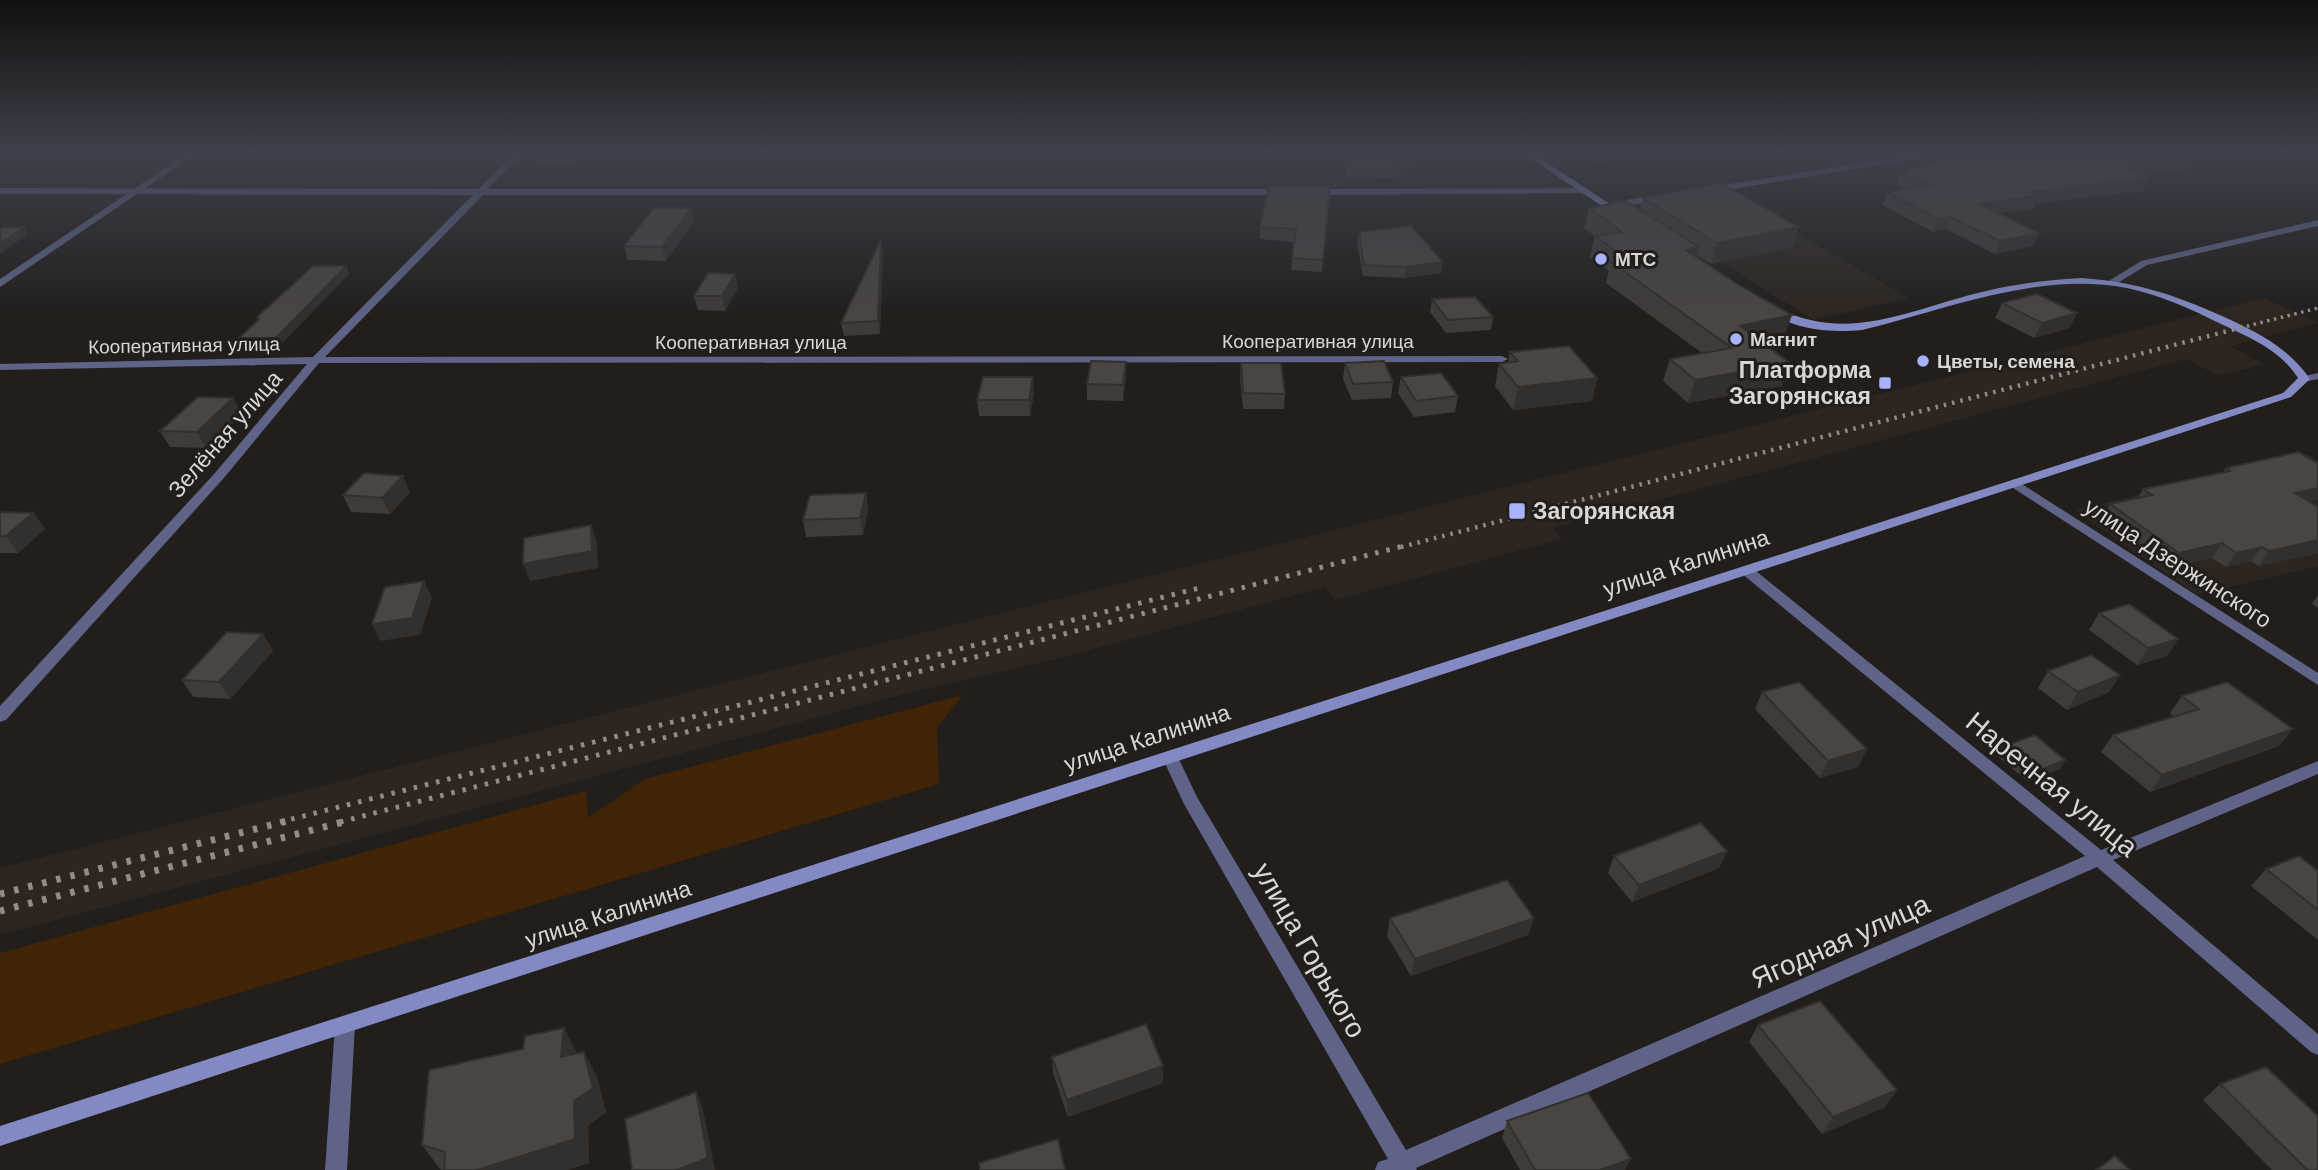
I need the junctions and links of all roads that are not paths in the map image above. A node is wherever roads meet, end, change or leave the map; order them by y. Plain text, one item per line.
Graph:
1 (111, 209) edge
2 (465, 209) edge
3 (1613, 209) edge
4 (1629, 219) edge
5 (2318, 223) edge
6 (2112, 282) junction
7 (0, 284) edge
8 (1768, 307) edge
9 (316, 359) junction
10 (1502, 359) dead end
11 (0, 367) edge
12 (2318, 376) edge
13 (2304, 379) junction
14 (2014, 483) junction
15 (1746, 570) junction
16 (2318, 680) edge
17 (0, 716) edge
18 (1170, 757) junction
19 (2318, 767) edge
20 (2099, 858) junction
21 (345, 1025) junction
22 (2318, 1046) edge
23 (0, 1136) edge
24 (1398, 1168) edge
25 (336, 1170) edge

1 - 7 street
2 - 9 street, Зелёная улица
3 - 4 main road
5 - 6 street
6 - 8 main road
6 - 13 main road
9 - 10 street, Кооперативная улица
9 - 11 street, Кооперативная улица
9 - 17 street, Зелёная улица
12 - 13 street
13 - 14 main road, улица Калинина
14 - 15 main road, улица Калинина
14 - 16 street, улица Дзержинского
15 - 18 main road, улица Калинина
15 - 20 street, Наречная улица
18 - 21 main road, улица Калинина
18 - 24 street, улица Горького
19 - 20 street, Ягодная улица
20 - 22 street, Наречная улица
20 - 24 street, Ягодная улица
21 - 23 main road, улица Калинина
21 - 25 street

